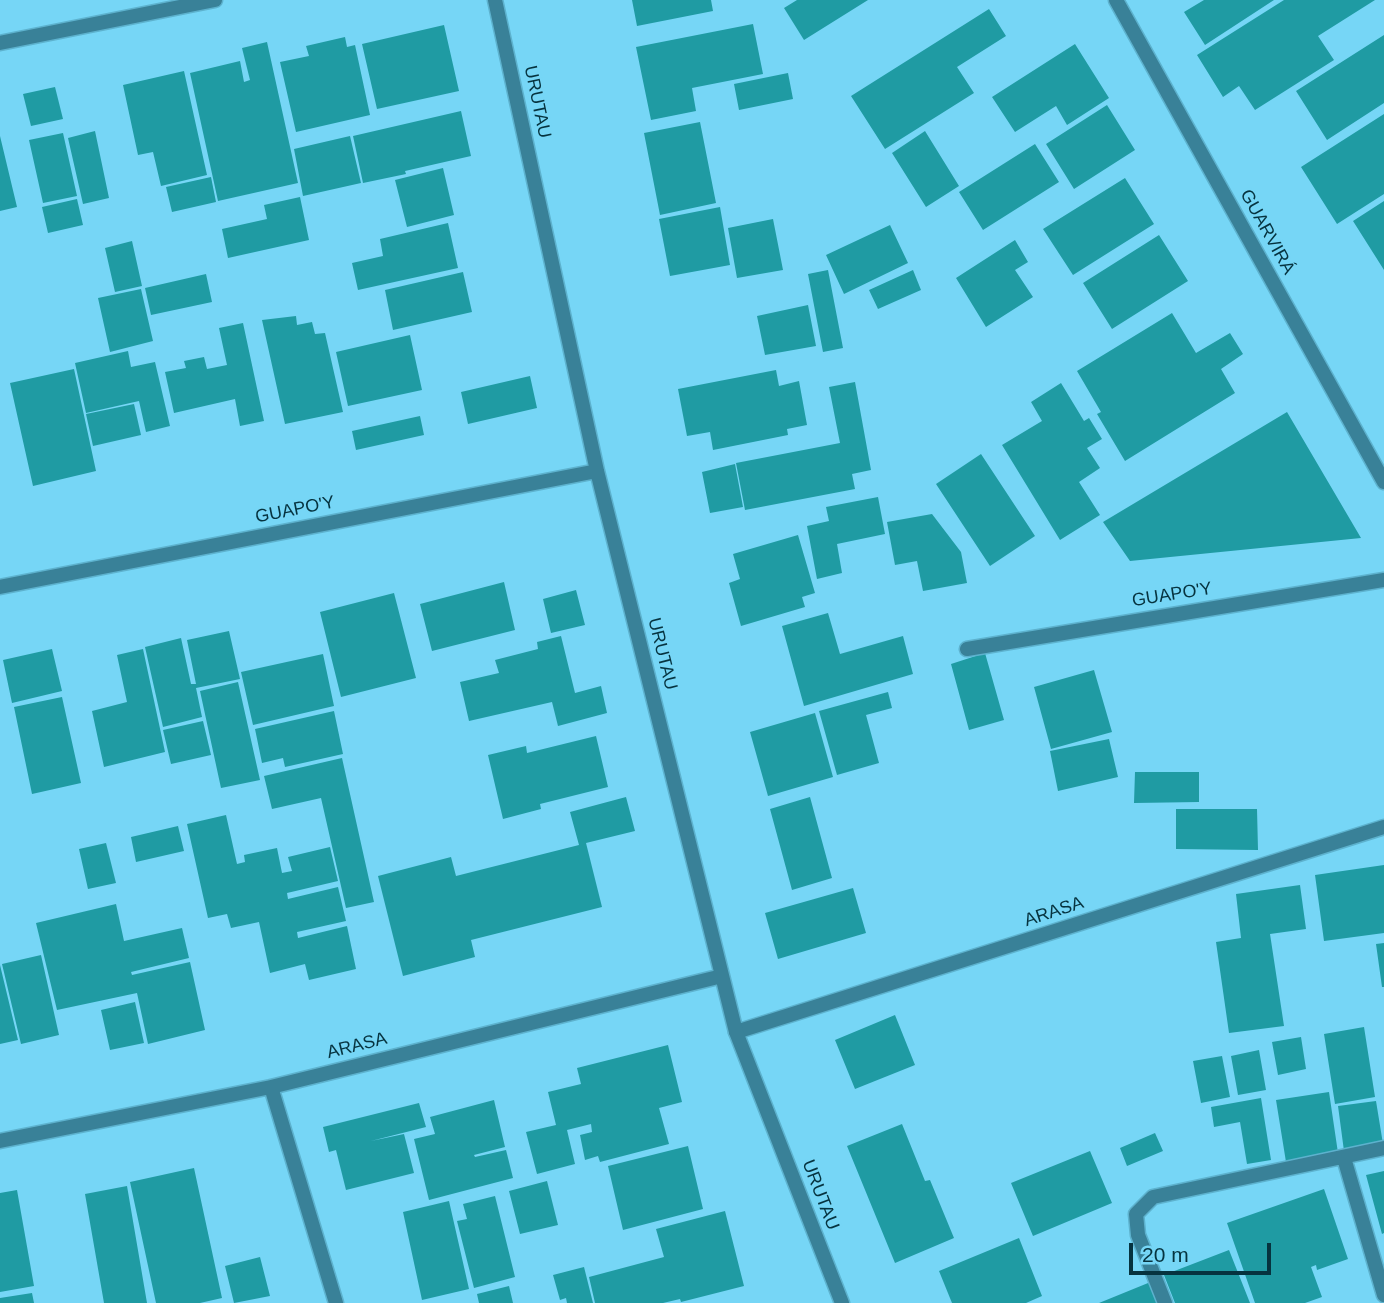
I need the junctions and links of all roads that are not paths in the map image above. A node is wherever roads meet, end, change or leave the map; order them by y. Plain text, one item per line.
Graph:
1 (215, 0) edge
2 (495, 0) edge
3 (1116, 0) edge
4 (0, 43) edge
5 (597, 471) junction
6 (1384, 482) edge
7 (1384, 580) edge
8 (0, 587) edge
9 (967, 649) dead end
10 (1384, 827) edge
11 (722, 976) junction
12 (736, 1032) junction
13 (271, 1087) junction
14 (0, 1141) edge
15 (1384, 1148) edge
16 (1344, 1158) junction
17 (1384, 1295) edge
18 (335, 1303) edge
19 (842, 1303) edge
20 (1165, 1303) edge

1 - 4 street
2 - 5 street, URUTAU
3 - 6 street, GUARVIRÁ
5 - 8 street, GUAPO'Y
5 - 11 street, URUTAU
7 - 9 street, GUAPO'Y
10 - 12 street, ARASA
11 - 12 street, URUTAU
11 - 13 street, ARASA
12 - 19 street, URUTAU
13 - 14 street, ARASA
13 - 18 street
15 - 16 street
16 - 17 street
16 - 20 street

